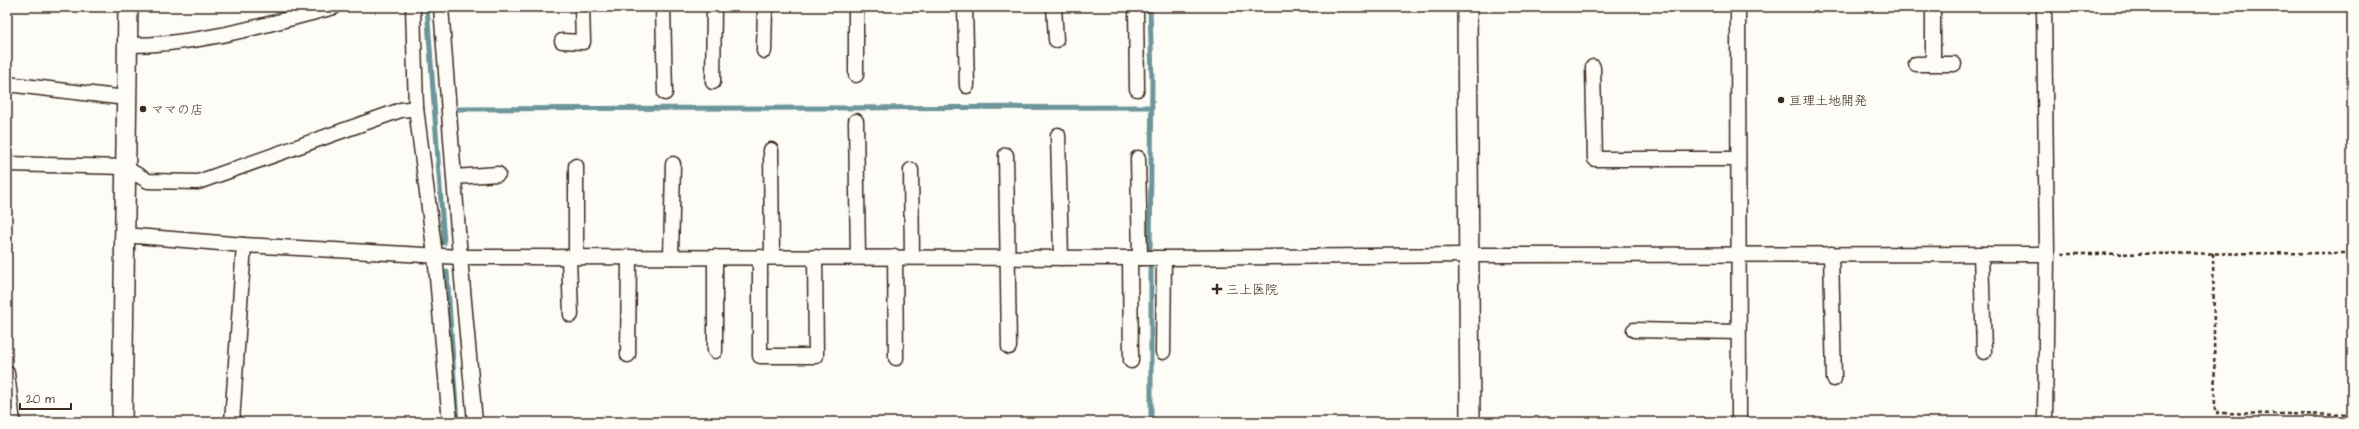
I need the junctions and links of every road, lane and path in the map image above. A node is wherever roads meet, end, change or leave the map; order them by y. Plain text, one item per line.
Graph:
1 (128, 7) edge
2 (334, 7) edge
3 (413, 7) edge
4 (441, 7) edge
5 (582, 7) edge
6 (663, 7) edge
7 (714, 7) edge
8 (765, 7) edge
9 (856, 7) edge
10 (965, 7) edge
11 (1054, 7) edge
12 (1136, 7) edge
13 (1467, 7) edge
14 (1738, 7) edge
15 (1933, 7) edge
16 (2044, 7) edge
17 (1056, 40) dead end
18 (562, 41) dead end
19 (128, 45) junction
20 (764, 51) dead end
21 (1933, 63) junction
22 (1916, 64) dead end
23 (1954, 64) dead end
24 (1593, 67) dead end
25 (856, 75) dead end
26 (713, 82) dead end
27 (7, 84) edge
28 (967, 86) dead end
29 (1137, 89) dead end
30 (665, 93) dead end
31 (126, 98) junction
32 (416, 108) junction
33 (856, 121) dead end
34 (1058, 135) dead end
35 (771, 150) dead end
36 (1006, 155) dead end
37 (1138, 158) dead end
38 (1737, 159) junction
39 (7, 164) edge
40 (673, 164) dead end
41 (576, 166) dead end
42 (124, 167) junction
43 (911, 170) dead end
44 (498, 174) dead end
45 (454, 177) junction
46 (124, 235) junction
47 (244, 245) junction
48 (2213, 253) junction
49 (2352, 253) edge
50 (1831, 254) junction
51 (1981, 254) junction
52 (2047, 254) junction
53 (435, 255) junction
54 (1468, 255) junction
55 (1737, 255) junction
56 (815, 256) junction
57 (460, 257) junction
58 (573, 257) junction
59 (629, 257) junction
60 (671, 257) junction
61 (715, 257) junction
62 (766, 257) junction
63 (858, 257) junction
64 (895, 257) junction
65 (912, 257) junction
66 (1008, 257) junction
67 (1061, 258) junction
68 (1135, 258) junction
69 (1164, 258) junction
70 (571, 316) dead end
71 (1634, 330) dead end
72 (1738, 332) junction
73 (1009, 347) dead end
74 (715, 350) dead end
75 (1163, 352) dead end
76 (1984, 352) dead end
77 (628, 355) dead end
78 (896, 358) dead end
79 (1131, 361) dead end
80 (7, 373) edge
81 (1834, 379) dead end
82 (2352, 414) edge
83 (12, 422) edge
84 (122, 422) edge
85 (232, 422) edge
86 (450, 422) edge
87 (475, 422) edge
88 (1470, 422) edge
89 (1739, 422) edge
90 (2045, 422) edge

1 - 19 street
2 - 19 street
3 - 32 street
4 - 45 street
5 - 18 street
6 - 30 street
7 - 26 street
8 - 20 street
9 - 25 street
10 - 28 street
11 - 17 street
12 - 29 street
13 - 54 street
14 - 38 street
15 - 21 street
16 - 52 street
19 - 31 street
21 - 22 street
21 - 23 street
24 - 38 street
27 - 31 street
31 - 42 street
32 - 42 street
32 - 53 street
33 - 63 street
34 - 67 street
35 - 62 street
36 - 66 street
37 - 68 street
38 - 55 street
39 - 42 street
40 - 60 street
41 - 58 street
42 - 46 street
43 - 65 street
44 - 45 street
45 - 57 street
46 - 47 street
46 - 84 street
47 - 53 street
47 - 85 street
48 - 49 path
48 - 52 path
48 - 82 path
50 - 51 street
50 - 55 street
50 - 81 street
51 - 52 street
51 - 76 street
52 - 90 street
53 - 57 street
53 - 86 street
54 - 55 street
54 - 69 street
54 - 88 street
55 - 72 street
56 - 62 street
56 - 62 street
56 - 63 street
57 - 58 street
57 - 87 street
58 - 59 street
58 - 70 street
59 - 60 street
59 - 77 street
60 - 61 street
61 - 62 street
61 - 74 street
63 - 64 street
64 - 65 street
64 - 78 street
65 - 66 street
66 - 67 street
66 - 73 street
67 - 68 street
68 - 69 street
68 - 79 street
69 - 75 street
71 - 72 street
72 - 89 street
80 - 83 street

